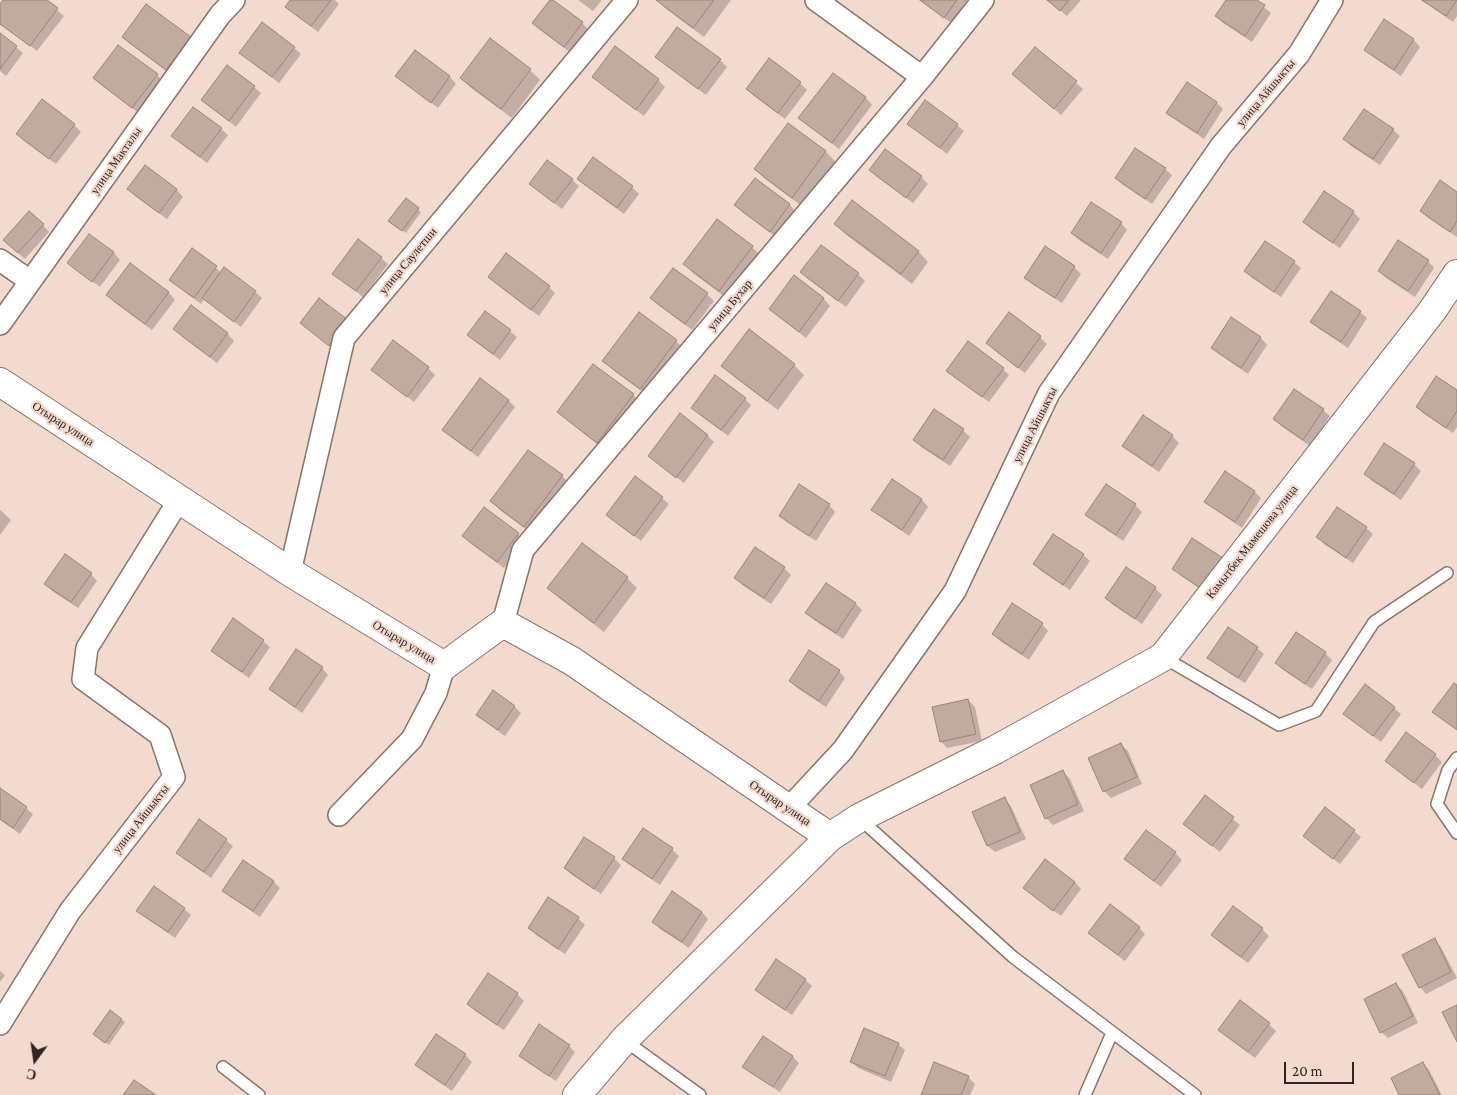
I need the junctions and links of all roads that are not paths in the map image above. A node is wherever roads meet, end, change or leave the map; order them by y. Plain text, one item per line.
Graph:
1 (234, 0) edge
2 (627, 0) edge
3 (816, 0) edge
4 (983, 0) edge
5 (1332, 0) edge
6 (922, 78) junction
7 (0, 260) edge
8 (1457, 274) edge
9 (30, 282) junction
10 (0, 324) edge
11 (0, 382) edge
12 (179, 500) junction
13 (290, 572) junction
14 (1447, 573) dead end
15 (503, 623) junction
16 (1163, 657) junction
17 (444, 666) junction
18 (1457, 758) edge
19 (789, 808) junction
20 (339, 815) dead end
21 (859, 818) junction
22 (1457, 833) edge
23 (830, 837) junction
24 (0, 1024) edge
25 (1112, 1033) junction
26 (624, 1040) junction
27 (223, 1067) dead end
28 (259, 1095) edge
29 (576, 1095) edge
30 (700, 1095) edge
31 (1086, 1095) edge
32 (1195, 1095) edge

1 - 9 street, улица Макталы
2 - 13 street, улица Саулетши
3 - 6 street
4 - 6 street, улица Бухар
5 - 19 street, улица Айшыкты
6 - 15 street, улица Бухар
7 - 9 street
8 - 16 street, Камытбек Мамешова улица
9 - 10 street, улица Макталы
11 - 12 street, Отырар улица
12 - 13 street, Отырар улица
12 - 24 street, улица Айшыкты
13 - 17 street, Отырар улица
14 - 16 lane
15 - 17 street, Отырар улица
15 - 19 street, Отырар улица
16 - 21 street, Камытбек Мамешова улица
17 - 20 street
18 - 22 lane
19 - 23 street, Отырар улица
21 - 23 street, Камытбек Мамешова улица
21 - 25 lane
23 - 26 street, Камытбек Мамешова улица
25 - 31 lane
25 - 32 lane
26 - 29 street, Камытбек Мамешова улица
26 - 30 lane
27 - 28 lane

